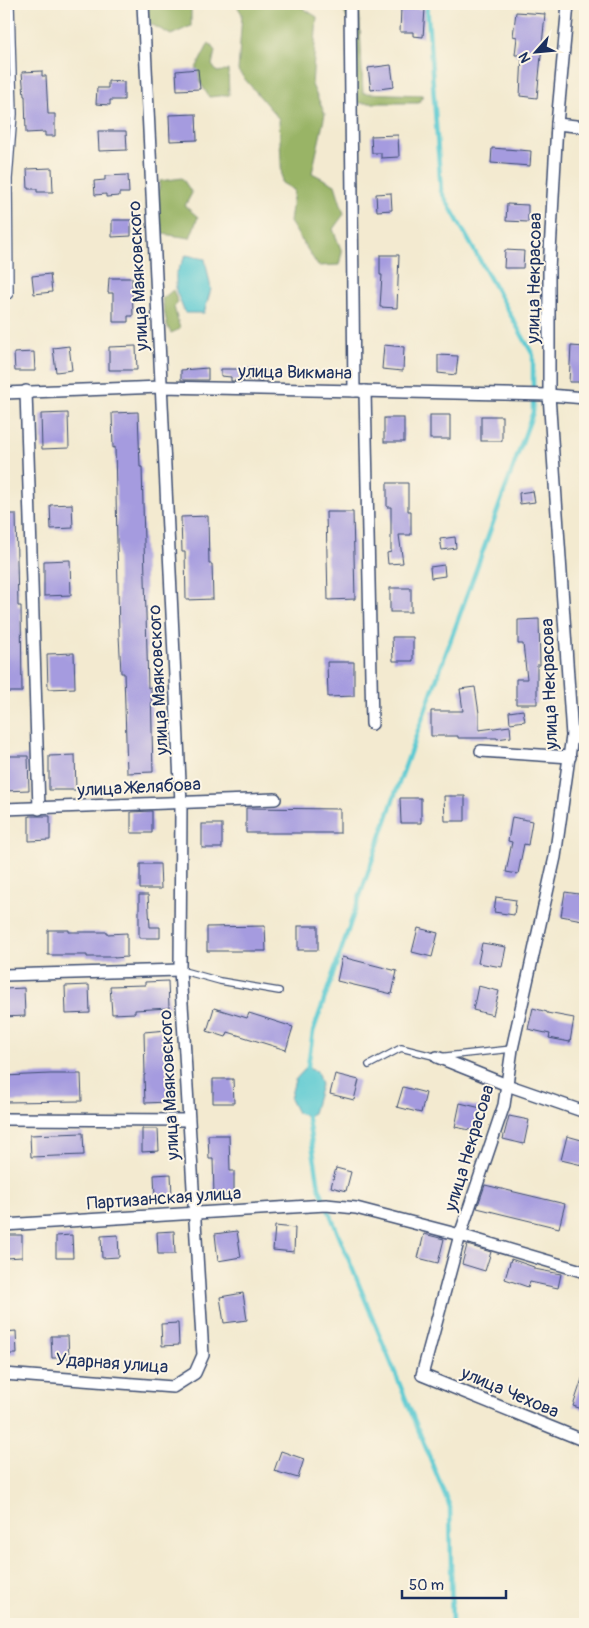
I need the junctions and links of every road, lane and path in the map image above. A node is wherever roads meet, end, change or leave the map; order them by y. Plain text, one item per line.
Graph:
1 (11, 4) edge
2 (143, 4) edge
3 (350, 4) edge
4 (568, 4) edge
5 (558, 124) junction
6 (585, 127) edge
7 (4, 295) edge
8 (161, 387) junction
9 (26, 391) junction
10 (360, 391) junction
11 (4, 392) edge
12 (549, 395) junction
13 (585, 398) edge
14 (372, 724) dead end
15 (572, 736) junction
16 (585, 740) edge
17 (481, 751) dead end
18 (570, 757) junction
19 (275, 798) dead end
20 (181, 803) junction
21 (4, 809) edge
22 (39, 809) junction
23 (180, 970) junction
24 (4, 975) edge
25 (279, 991) dead end
26 (512, 1049) junction
27 (437, 1057) junction
28 (369, 1064) dead end
29 (506, 1085) junction
30 (585, 1112) edge
31 (4, 1119) edge
32 (188, 1120) junction
33 (194, 1213) junction
34 (4, 1225) edge
35 (460, 1235) junction
36 (585, 1272) edge
37 (203, 1355) joint
38 (4, 1374) edge
39 (422, 1374) joint
40 (585, 1441) edge

1 - 7 lane
2 - 8 street, улица Маяковского
3 - 10 street
4 - 5 street, улица Некрасова
5 - 6 street
5 - 12 street, улица Некрасова
8 - 9 street, улица Викмана
8 - 10 street, улица Викмана
8 - 20 street, улица Маяковского
9 - 11 street, улица Викмана
9 - 22 street
10 - 12 street, улица Викмана
10 - 14 street
12 - 13 street, улица Викмана
12 - 15 street, улица Некрасова
15 - 16 street
15 - 18 street, улица Некрасова
17 - 18 street
18 - 26 street, улица Некрасова
19 - 20 street, улица Желябова
20 - 22 street, улица Желябова
20 - 23 street, улица Маяковского
21 - 22 street, улица Желябова
23 - 24 street
23 - 25 lane
23 - 32 street, улица Маяковского
26 - 27 lane
26 - 29 street, улица Некрасова
27 - 28 lane
27 - 29 street
29 - 30 street
29 - 35 street, улица Некрасова
31 - 32 street
32 - 33 street, улица Маяковского
33 - 34 street, Партизанская улица
33 - 35 street, Партизанская улица
33 - 37 street, улица Маяковского
35 - 36 street, Партизанская улица
35 - 39 street, улица Некрасова
37 - 38 street, Ударная улица
39 - 40 street, улица Чехова

